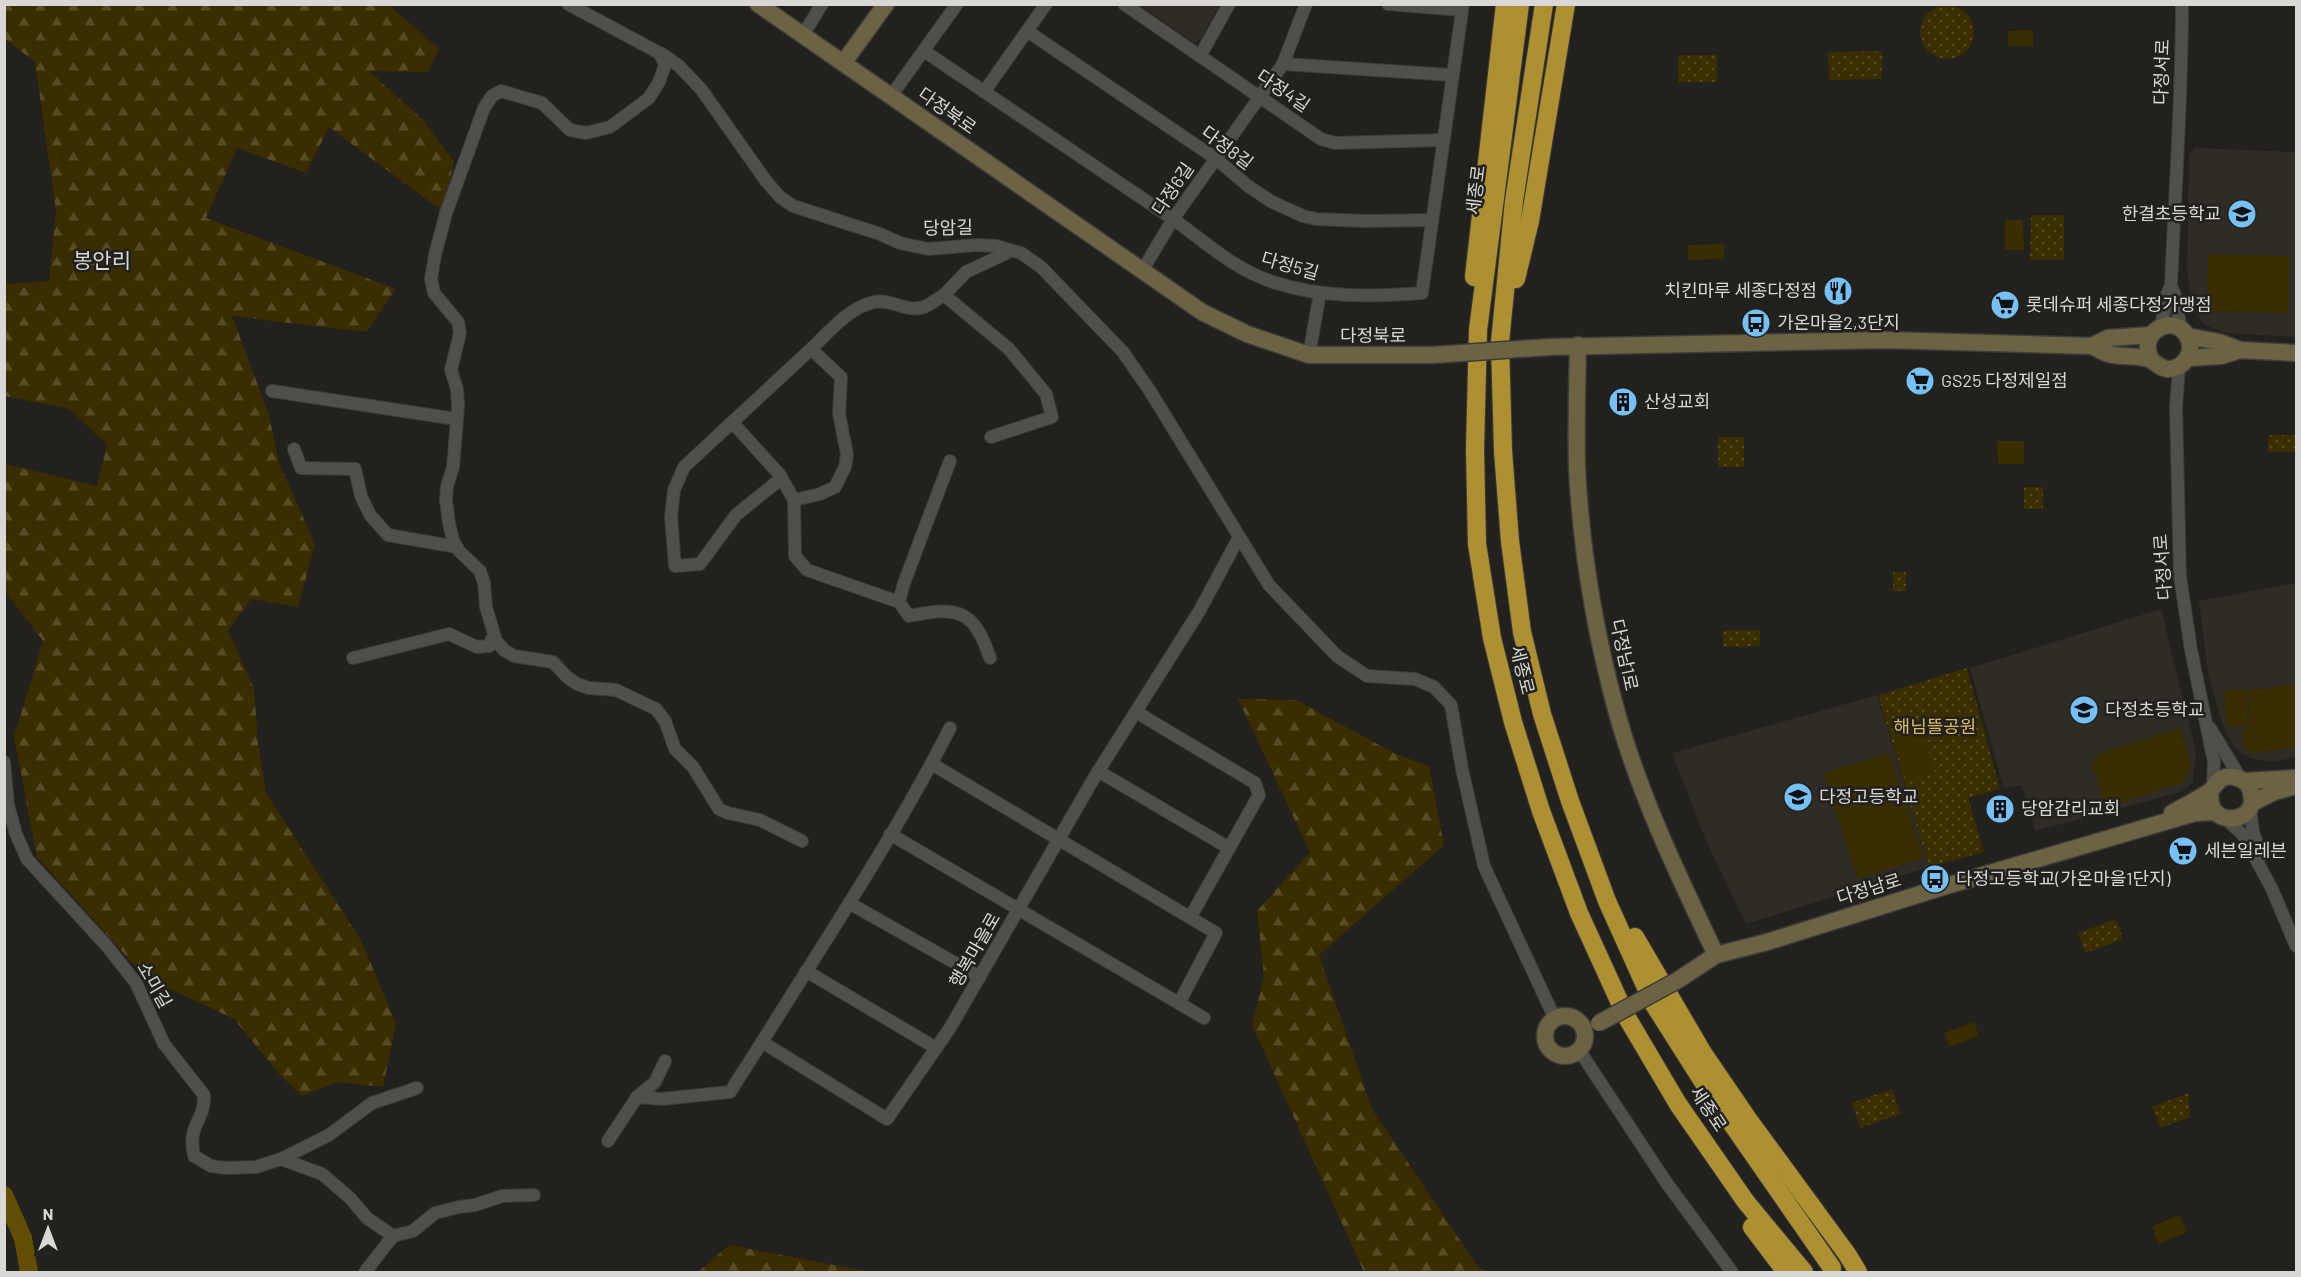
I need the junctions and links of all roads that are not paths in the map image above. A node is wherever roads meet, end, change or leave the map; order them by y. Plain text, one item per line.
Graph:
1 (568, 4) edge
2 (758, 4) edge
3 (822, 4) edge
4 (886, 4) edge
5 (957, 4) edge
6 (1046, 4) edge
7 (1124, 4) edge
8 (1229, 4) edge
9 (1306, 4) edge
10 (1388, 4) edge
11 (1505, 4) edge
12 (1520, 4) edge
13 (1544, 4) edge
14 (1566, 4) edge
15 (2181, 4) edge
16 (1463, 7) edge
17 (1027, 31) junction
18 (803, 34) junction
19 (924, 51) junction
20 (660, 53) junction
21 (1200, 56) junction
22 (844, 63) junction
23 (1283, 64) junction
24 (1452, 75) junction
25 (984, 92) junction
26 (891, 96) junction
27 (1259, 96) junction
28 (1443, 140) junction
29 (1215, 158) junction
30 (1173, 219) junction
31 (1432, 220) junction
32 (1011, 250) junction
33 (1142, 271) junction
34 (2171, 285) junction
35 (944, 294) junction
36 (1320, 294) junction
37 (2156, 331) junction
38 (2184, 333) junction
39 (1500, 342) junction
40 (1578, 345) junction
41 (2092, 346) junction
42 (811, 349) junction
43 (2240, 350) junction
44 (2296, 353) edge
45 (1309, 355) junction
46 (2183, 362) junction
47 (2157, 364) junction
48 (272, 391) dead end
49 (2176, 407) junction
50 (456, 419) junction
51 (732, 422) junction
52 (991, 437) dead end
53 (294, 449) dead end
54 (1475, 449) junction
55 (950, 461) dead end
56 (780, 475) junction
57 (794, 500) junction
58 (1239, 537) junction
59 (457, 547) junction
60 (899, 602) junction
61 (494, 635) junction
62 (353, 658) dead end
63 (990, 658) dead end
64 (1136, 712) junction
65 (2206, 722) junction
66 (950, 728) dead end
67 (4, 762) edge
68 (932, 764) junction
69 (1098, 771) junction
70 (2296, 778) edge
71 (2243, 780) junction
72 (2296, 786) edge
73 (2212, 788) junction
74 (2251, 806) junction
75 (1541, 811) junction
76 (2220, 815) junction
77 (2145, 828) junction
78 (890, 834) junction
79 (1058, 840) junction
80 (802, 841) dead end
81 (1229, 848) junction
82 (1588, 850) junction
83 (2272, 889) junction
84 (849, 903) junction
85 (1018, 910) junction
86 (1191, 916) junction
87 (2296, 946) edge
88 (1716, 955) junction
89 (806, 971) junction
90 (980, 977) junction
91 (1179, 1003) junction
92 (1204, 1018) dead end
93 (1555, 1019) junction
94 (1591, 1025) junction
95 (762, 1042) junction
96 (936, 1048) junction
97 (1579, 1050) junction
98 (664, 1061) dead end
99 (417, 1088) dead end
100 (637, 1097) junction
101 (608, 1141) dead end
102 (281, 1159) junction
103 (534, 1195) dead end
104 (393, 1236) junction
105 (1832, 1268) dead end
106 (365, 1272) edge
107 (1732, 1272) edge
108 (1786, 1272) edge
109 (1804, 1272) edge
110 (1858, 1272) edge

1 - 20 street, 당암길
2 - 18 street, 다정북로
3 - 18 street
4 - 22 street
5 - 19 street
6 - 17 street
7 - 21 street, 다정4길
8 - 21 street
9 - 23 street, 다정6길
10 - 16 street
11 - 54 highway
12 - 54 highway, 세종로
13 - 39 highway, 세종로
14 - 39 highway
15 - 34 street, 다정서로
16 - 24 street, 다정5길
17 - 25 street
17 - 29 street, 다정8길
18 - 22 street, 다정북로
19 - 25 street, 다정5길
19 - 26 street
20 - 32 street, 당암길
20 - 50 street
21 - 27 street, 다정4길
22 - 26 street, 다정북로
23 - 24 street
23 - 27 street, 다정6길
24 - 28 street, 다정5길
25 - 30 street, 다정5길
26 - 33 street, 다정북로
27 - 28 street, 다정4길
27 - 29 street, 다정6길
28 - 31 street, 다정5길
29 - 30 street, 다정6길
29 - 31 street, 다정8길
30 - 33 street, 다정6길
30 - 36 street, 다정5길
31 - 36 street, 다정5길
32 - 35 street
32 - 58 street, 당암길
33 - 45 street, 다정북로
34 - 37 street
34 - 38 street
35 - 42 street
35 - 52 street
36 - 45 street
37 - 38 street
37 - 41 street
37 - 47 street
38 - 43 street
38 - 46 street
39 - 82 highway, 세종로
40 - 41 street, 다정북로
40 - 45 street, 다정북로, bridge
40 - 88 street, 다정남1로
41 - 47 street
42 - 51 street
42 - 57 street
43 - 44 street
43 - 46 street
46 - 47 street
46 - 49 street
47 - 49 street
48 - 50 street
49 - 65 street, 다정서로
50 - 59 street
51 - 56 street
51 - 56 street
53 - 59 street
54 - 75 highway, 세종로
55 - 60 street
56 - 57 street
57 - 60 street
58 - 64 street, 행복마을로
58 - 93 street, 당암길
59 - 61 street
60 - 63 street
61 - 62 street
61 - 80 street
64 - 69 street, 행복마을로
64 - 81 street
65 - 71 street
65 - 73 street, 다정서로
66 - 68 street
67 - 102 street, 소미길
68 - 78 street
68 - 79 street
69 - 79 street, 행복마을로
69 - 81 street
70 - 71 street
71 - 73 street
71 - 74 street
72 - 74 street
73 - 76 street
73 - 77 street
74 - 76 street
74 - 83 street
75 - 108 highway
75 - 109 highway, 세종로
76 - 77 street
76 - 83 street
77 - 88 street, 다정남로
78 - 84 street
78 - 85 street
79 - 85 street, 행복마을로
79 - 86 street
81 - 86 street
82 - 105 highway, 세종로
82 - 110 highway
83 - 87 street
84 - 89 street
84 - 90 street
85 - 90 street, 행복마을로
85 - 91 street
86 - 91 street
88 - 94 street, 다정남로, bridge
89 - 95 street
89 - 96 street
90 - 96 street, 행복마을로
91 - 92 street
93 - 94 street
93 - 97 street
94 - 97 street
95 - 96 street, 행복마을로
95 - 100 street
97 - 107 street
98 - 100 street
99 - 102 street, 소미길
100 - 101 street
102 - 104 street
103 - 104 street
104 - 106 street

